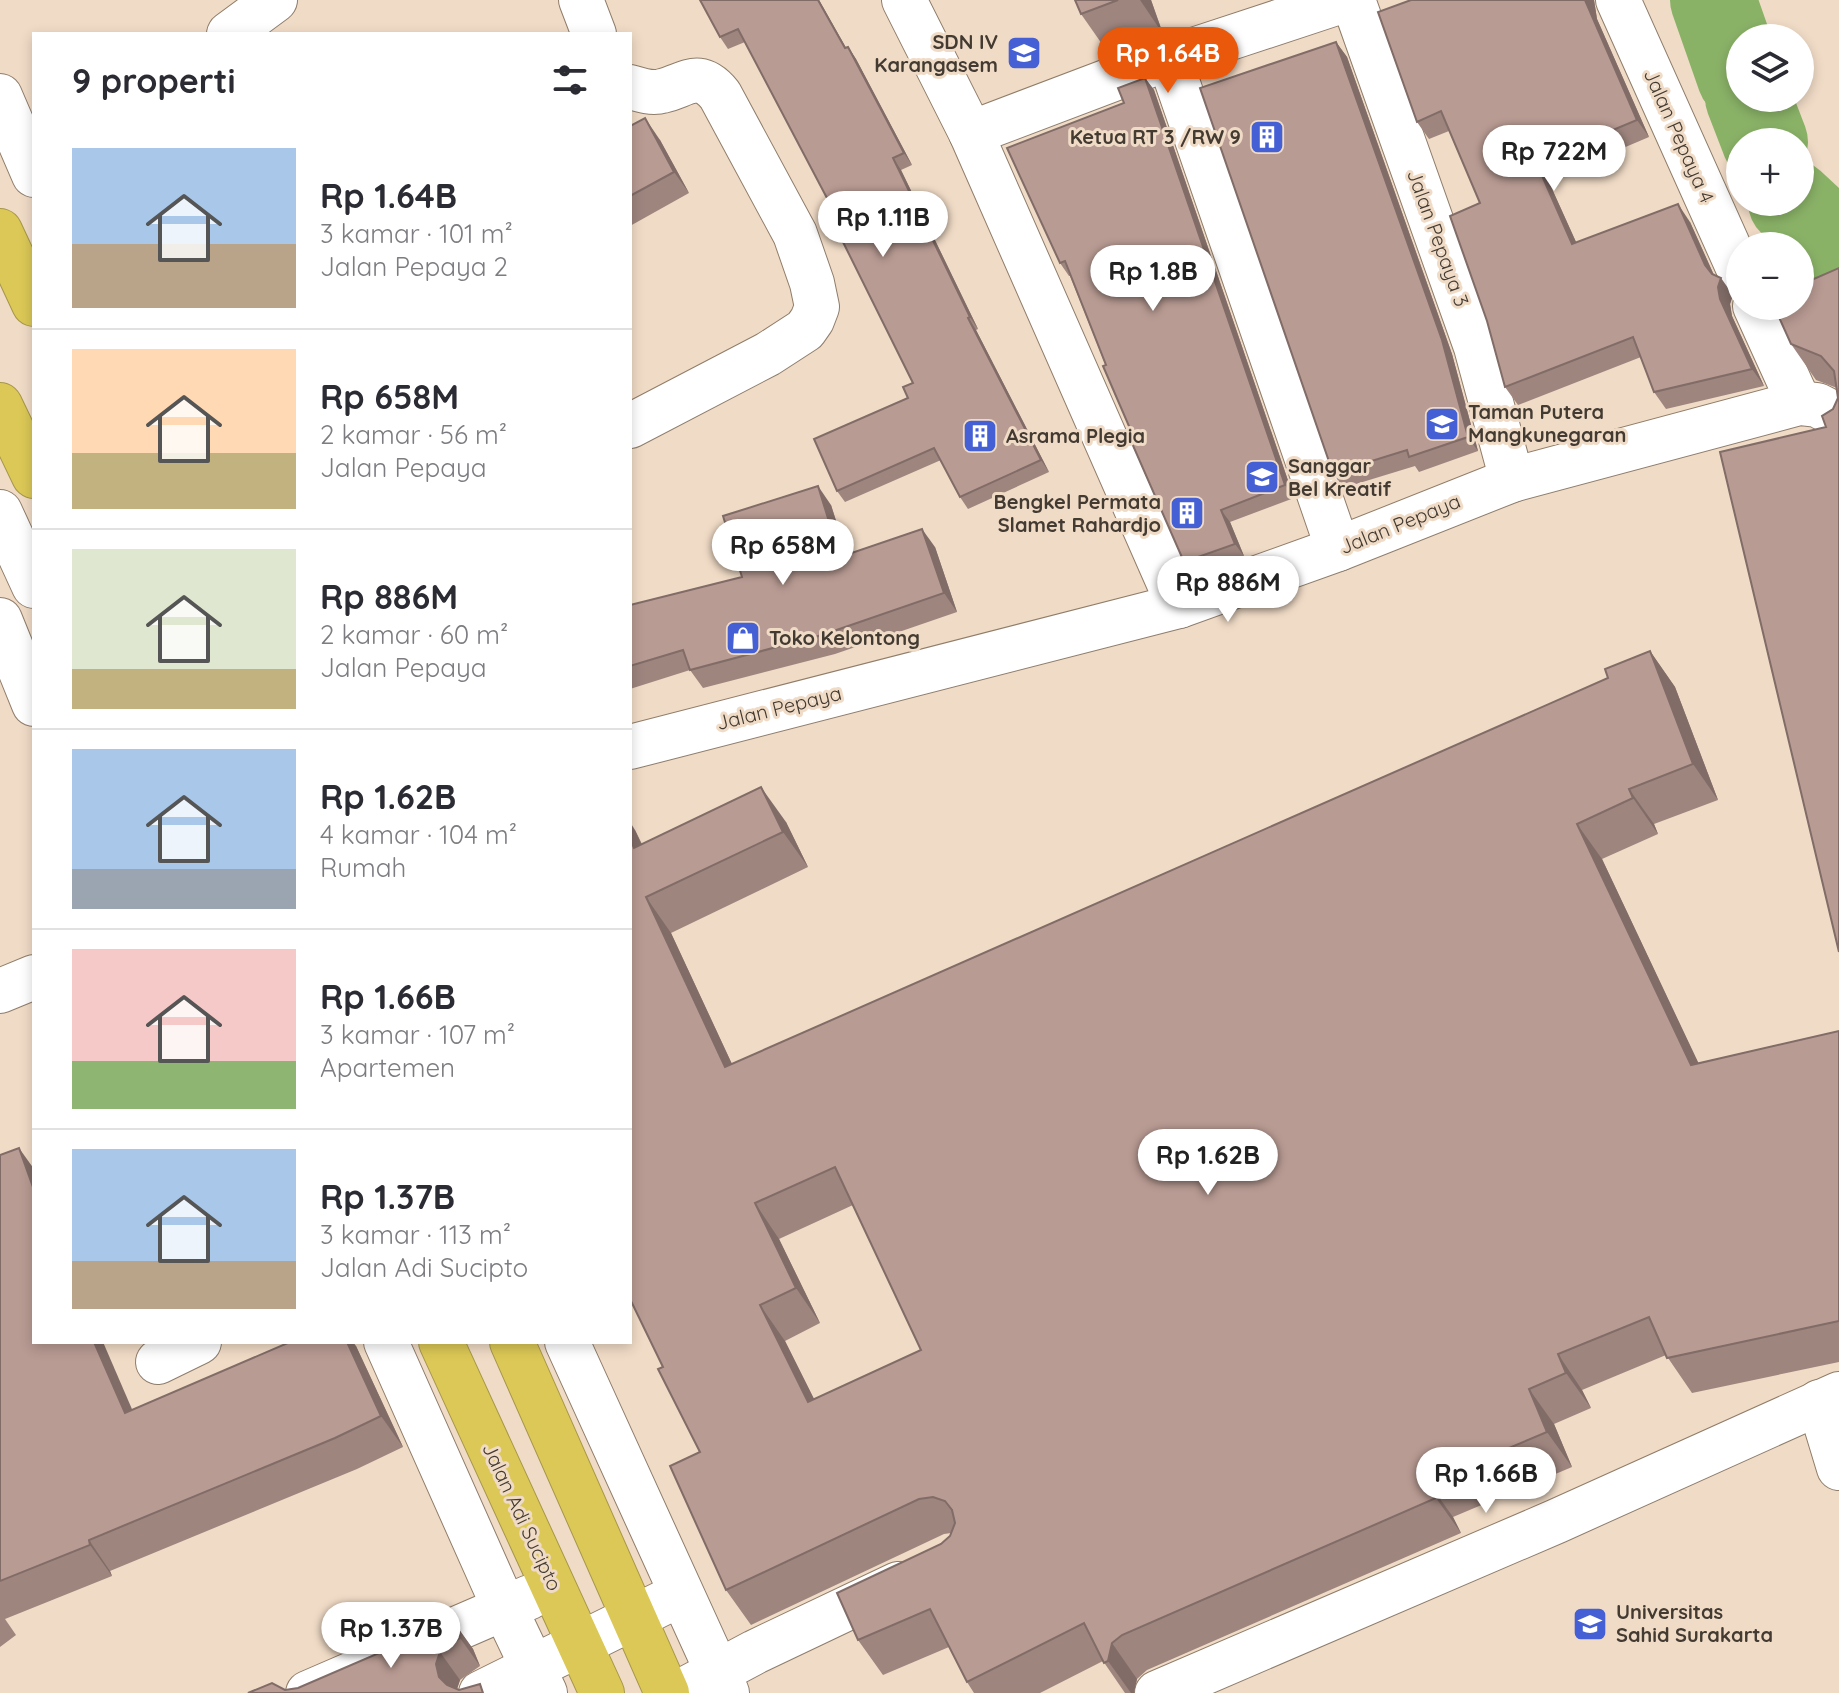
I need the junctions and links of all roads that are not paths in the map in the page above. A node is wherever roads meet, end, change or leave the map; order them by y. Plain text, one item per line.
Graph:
1 (275, 0) edge
2 (581, 0) edge
3 (904, 0) edge
4 (1345, 0) edge
5 (1353, 0) edge
6 (1618, 0) edge
7 (232, 32) edge
8 (593, 32) edge
9 (1169, 58) junction
10 (632, 87) edge
11 (5, 121) edge
12 (971, 133) junction
13 (32, 171) edge
14 (0, 231) edge
15 (1726, 241) edge
16 (30, 284) edge
17 (1761, 320) edge
18 (1799, 403) junction
19 (0, 405) edge
20 (632, 425) edge
21 (1839, 428) edge
22 (32, 472) edge
23 (1512, 480) junction
24 (0, 512) edge
25 (1338, 549) junction
26 (32, 582) edge
27 (1179, 606) junction
28 (0, 620) edge
29 (32, 699) edge
30 (632, 746) edge
31 (32, 978) edge
32 (0, 991) edge
33 (195, 1344) edge
34 (387, 1344) edge
35 (442, 1344) edge
36 (513, 1344) edge
37 (574, 1356) edge
38 (158, 1362) dead end
39 (533, 1389) junction
40 (1829, 1398) edge
41 (482, 1431) junction
42 (436, 1450) junction
43 (1839, 1468) edge
44 (639, 1501) junction
45 (593, 1523) junction
46 (941, 1564) edge
47 (554, 1587) junction
48 (681, 1594) junction
49 (504, 1607) junction
50 (633, 1617) junction
51 (579, 1643) junction
52 (540, 1680) edge
53 (722, 1683) edge
54 (308, 1693) edge
55 (481, 1693) edge
56 (602, 1693) edge
57 (667, 1693) edge
58 (678, 1693) edge
59 (1157, 1693) edge

1 - 7 street
2 - 8 street
3 - 12 street
4 - 9 street
5 - 23 street, Jalan Pepaya 3
6 - 15 street, Jalan Pepaya 4
9 - 12 street
9 - 25 street
10 - 20 street
11 - 13 street
12 - 27 street
14 - 16 highway
17 - 18 street
18 - 21 street
18 - 23 street, Jalan Pepaya
19 - 22 highway
23 - 25 street, Jalan Pepaya
24 - 26 street
25 - 27 street, Jalan Pepaya
27 - 30 street, Jalan Pepaya
28 - 29 street
31 - 32 street
33 - 38 street
34 - 42 street
35 - 41 highway, Jalan Adi Sucipto
36 - 39 highway
37 - 39 street
37 - 44 street
39 - 45 highway
40 - 43 street
40 - 59 street
41 - 42 street
41 - 47 highway, Jalan Adi Sucipto
42 - 49 street
44 - 45 street
44 - 48 street
45 - 50 highway
46 - 53 street
47 - 49 street
47 - 51 highway, Jalan Adi Sucipto
48 - 50 street
48 - 53 street
49 - 52 street
49 - 54 street
50 - 51 street
50 - 57 highway
51 - 52 street
51 - 56 highway, Jalan Adi Sucipto
52 - 55 street
53 - 58 street

